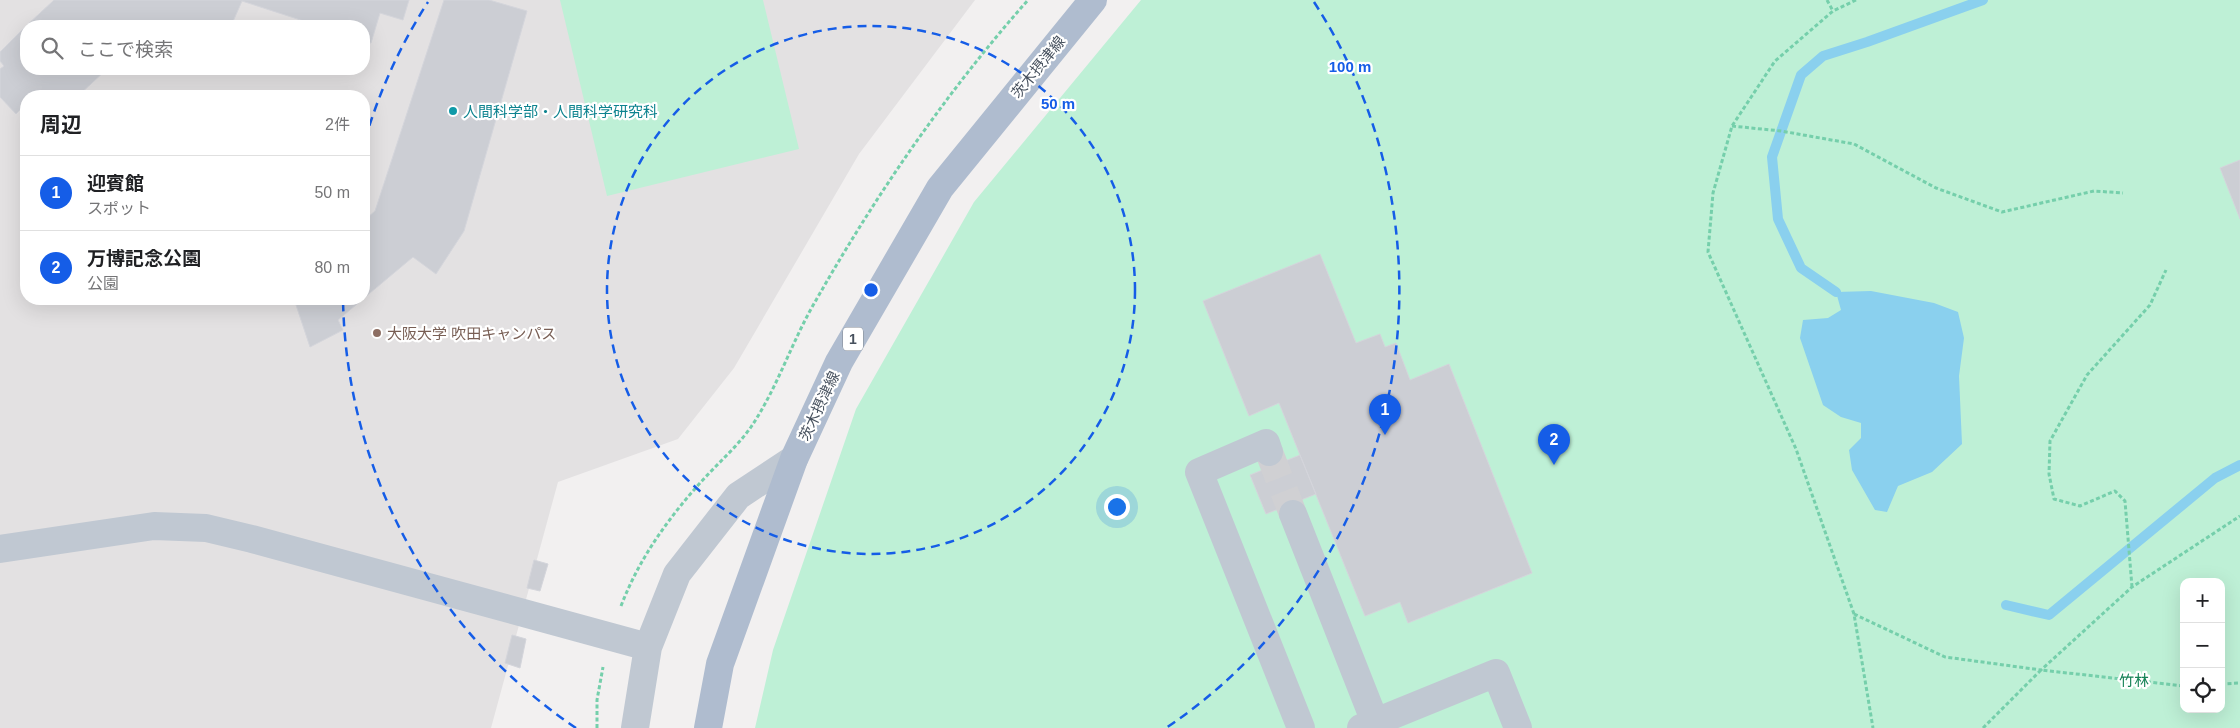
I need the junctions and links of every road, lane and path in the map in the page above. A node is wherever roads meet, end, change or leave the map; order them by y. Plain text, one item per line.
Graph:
1 (1028, 0) edge
2 (1092, 0) edge
3 (1827, 0) edge
4 (1856, 0) edge
5 (1834, 11) junction
6 (1732, 126) junction
7 (2123, 193) dead end
8 (2166, 270) dead end
9 (1270, 452) dead end
10 (794, 459) junction
11 (1293, 514) tunnel mouth
12 (2240, 516) edge
13 (0, 549) edge
14 (2132, 587) junction
15 (1854, 614) junction
16 (611, 636) junction
17 (648, 647) junction
18 (2041, 670) junction
19 (2240, 683) edge
20 (2225, 684) edge
21 (2180, 686) edge
22 (1368, 725) edge
23 (597, 728) edge
24 (635, 728) edge
25 (708, 728) edge
26 (1301, 728) edge
27 (1518, 728) edge
28 (1873, 728) edge
29 (1983, 728) edge

1 - 16 path
2 - 10 main road, 茨木摂津線 / 1
3 - 5 path
4 - 5 path
5 - 6 path
6 - 7 path
6 - 15 path
8 - 14 path
9 - 26 street
10 - 17 street
10 - 25 main road, 茨木摂津線 / 1
11 - 22 street
12 - 14 path
13 - 16 street
14 - 18 path
15 - 18 path
15 - 28 path
16 - 17 street
16 - 23 path
17 - 24 street
18 - 21 path
18 - 29 path
19 - 20 path
22 - 27 street

